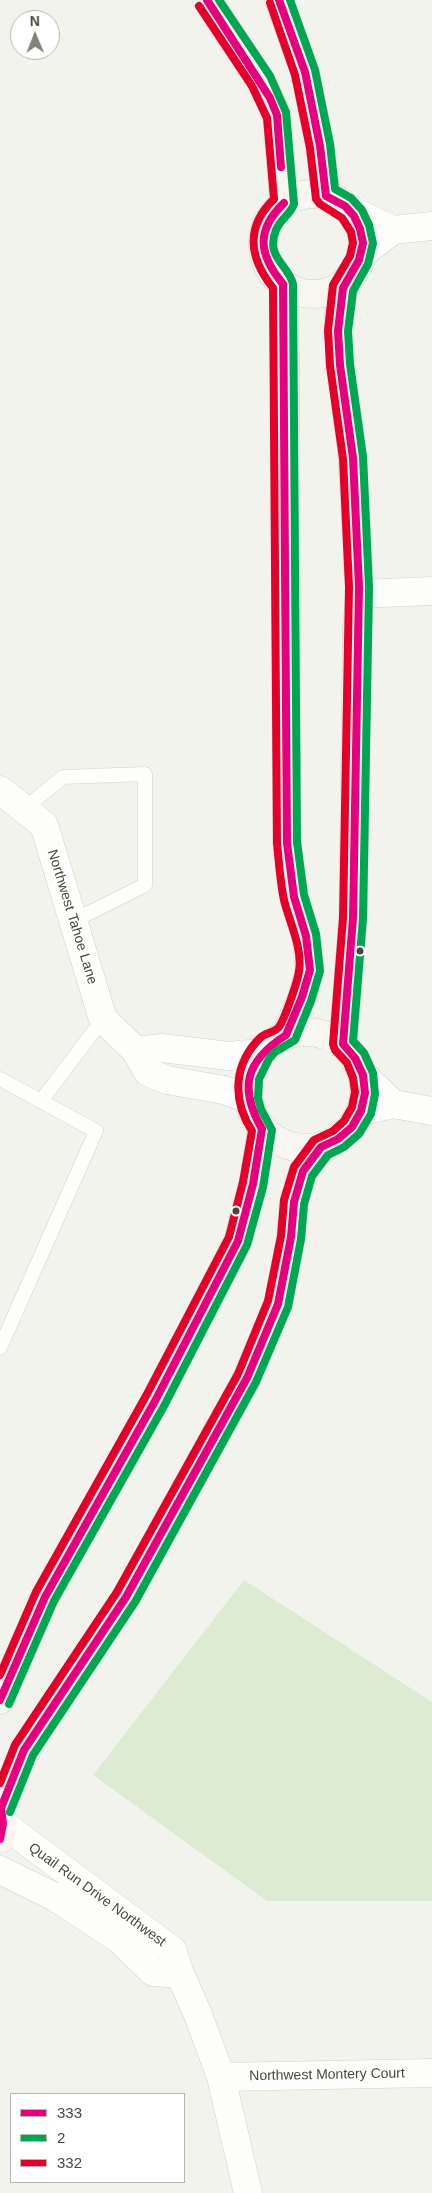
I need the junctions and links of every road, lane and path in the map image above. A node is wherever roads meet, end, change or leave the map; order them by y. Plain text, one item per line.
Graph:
1 (207, 0) edge
2 (279, 0) edge
3 (337, 202) junction
4 (284, 203) junction
5 (432, 226) edge
6 (394, 230) junction
7 (362, 254) junction
8 (345, 282) junction
9 (283, 284) junction
10 (432, 591) edge
11 (360, 594) junction
12 (0, 790) edge
13 (24, 809) junction
14 (73, 921) junction
15 (103, 1020) junction
16 (286, 1034) junction
17 (343, 1044) junction
18 (136, 1051) junction
19 (261, 1053) junction
20 (363, 1075) junction
21 (0, 1079) edge
22 (248, 1099) junction
23 (41, 1101) junction
24 (393, 1104) junction
25 (361, 1111) junction
26 (432, 1111) edge
27 (262, 1129) junction
28 (321, 1147) junction
29 (0, 1348) edge
30 (0, 1700) edge
31 (1, 1819) edge
32 (0, 1870) edge
33 (180, 1974) junction
34 (432, 2073) edge
35 (221, 2077) junction
36 (248, 2193) edge

1 - 4 main road
2 - 3 main road
3 - 4 main road
3 - 6 street
3 - 7 main road
4 - 9 main road
5 - 6 street
6 - 7 street
7 - 8 main road
8 - 9 main road
8 - 11 main road
9 - 16 main road
10 - 11 street
11 - 17 main road
12 - 13 street, Northwest Tahoe Lane
13 - 14 street, Northwest Tahoe Lane
13 - 14 lane
14 - 15 street, Northwest Tahoe Lane
15 - 18 street, Northwest Tahoe Lane
15 - 23 lane
16 - 17 main road
16 - 19 main road
17 - 20 main road
18 - 19 street
18 - 22 street, Northwest Tahoe Lane
19 - 22 main road
20 - 24 street
20 - 25 main road
21 - 23 lane
22 - 27 main road
23 - 29 lane
24 - 25 street
24 - 26 street
25 - 28 main road
27 - 28 main road
27 - 30 main road
28 - 31 main road
31 - 33 street, Quail Run Drive Northwest
32 - 33 street, Quail Run Drive Northwest
33 - 35 street, Quail Run Drive Northwest
34 - 35 street, Northwest Montery Court
35 - 36 street, Quail Run Drive Northwest

